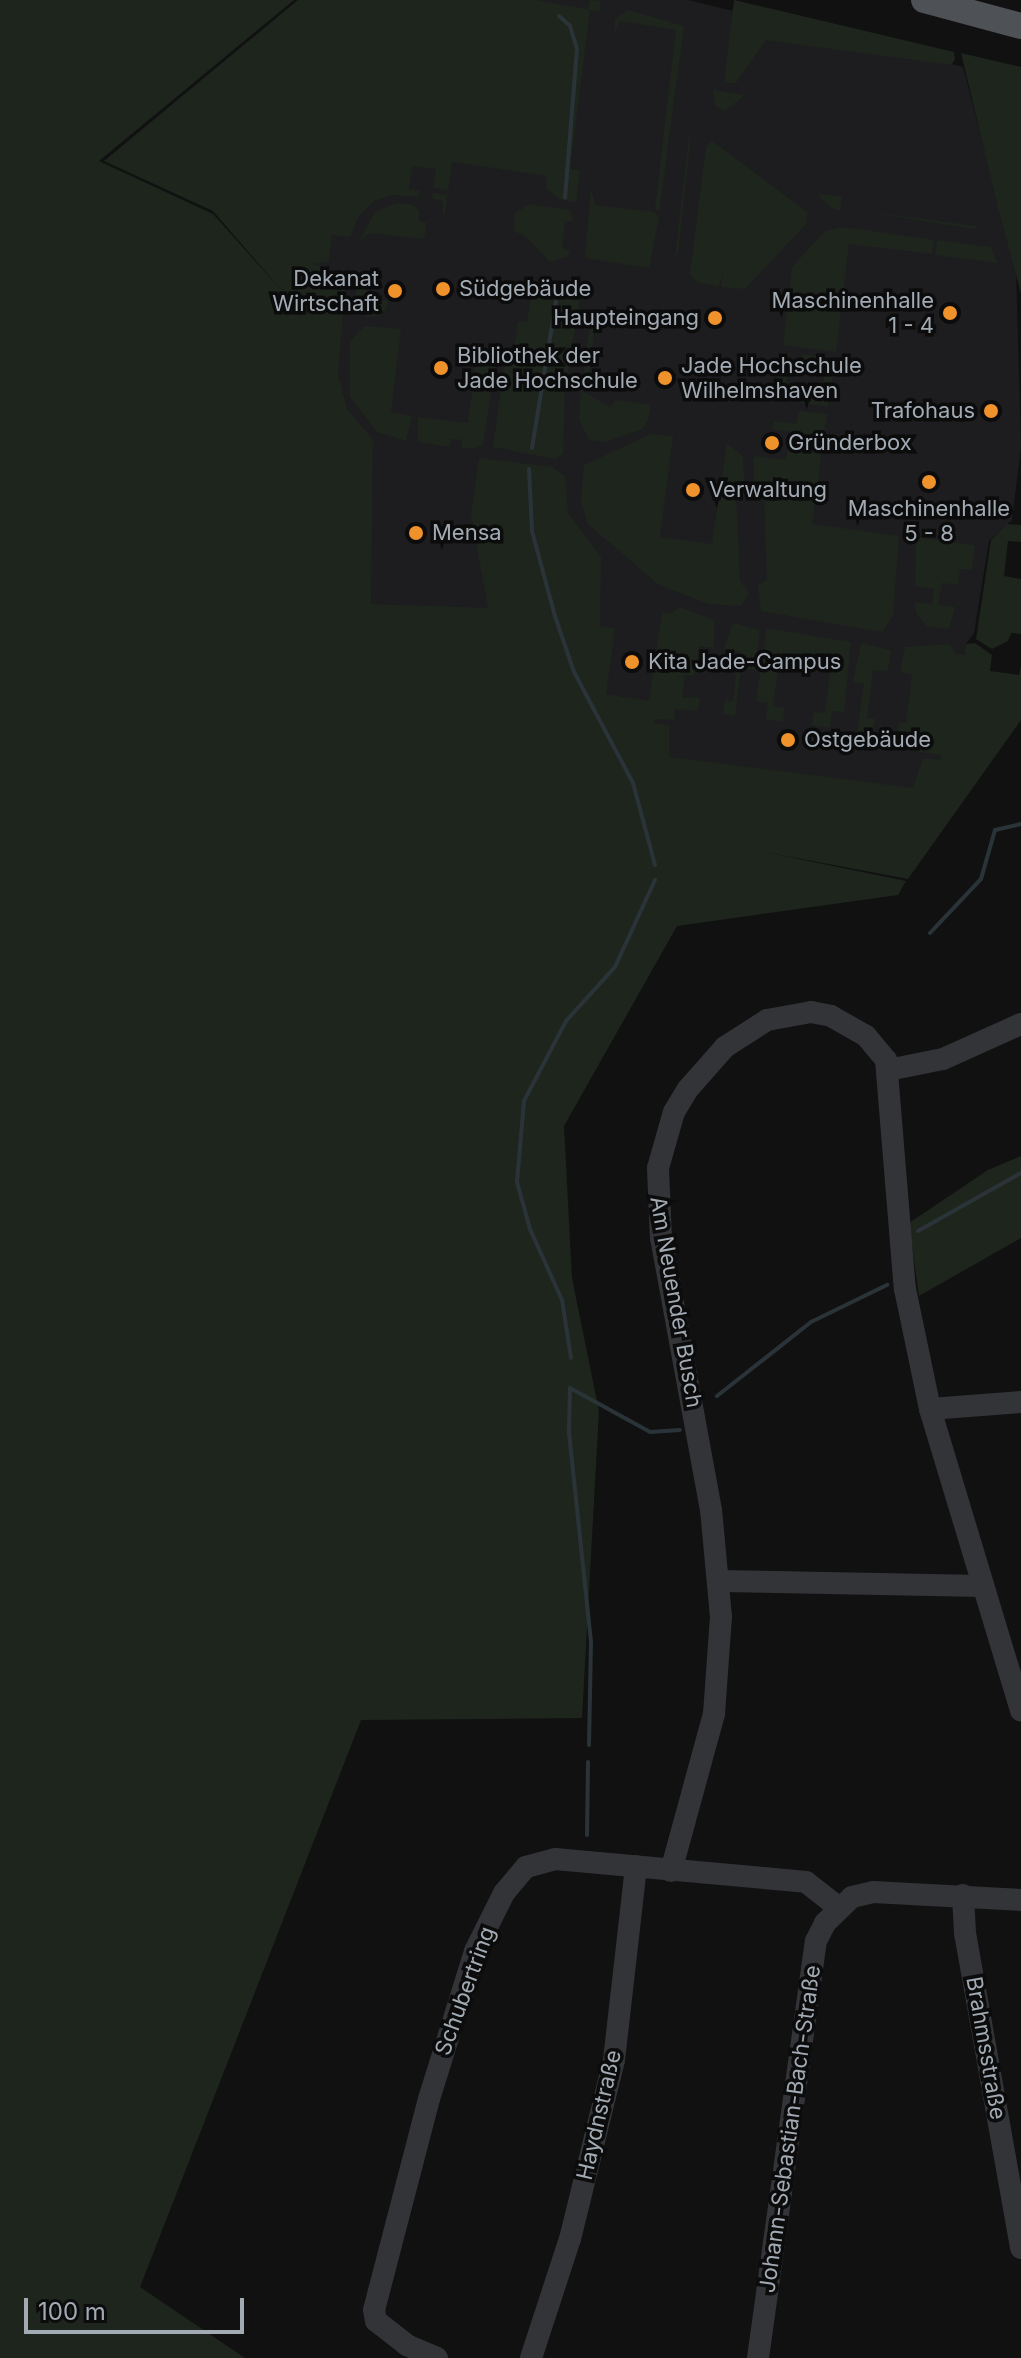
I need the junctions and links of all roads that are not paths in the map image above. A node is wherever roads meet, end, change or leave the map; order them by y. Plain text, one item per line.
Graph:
1 (924, 0) edge
2 (1021, 26) edge
3 (1021, 1024) edge
4 (888, 1070) junction
5 (1021, 1402) edge
6 (930, 1409) junction
7 (720, 1581) junction
8 (982, 1586) junction
9 (1021, 1711) edge
10 (636, 1866) junction
11 (671, 1871) junction
12 (963, 1895) junction
13 (1021, 1900) edge
14 (838, 1907) junction
15 (1021, 2248) edge
16 (437, 2358) edge
17 (531, 2358) edge
18 (758, 2358) edge

1 - 2 main road
3 - 4 street
4 - 6 street, Am Neuender Busch
4 - 7 street, Am Neuender Busch
5 - 6 street
6 - 8 street, Am Neuender Busch
7 - 8 street
7 - 11 street, Am Neuender Busch
8 - 9 street, Am Neuender Busch
10 - 11 street, Schubertring
10 - 16 street, Schubertring
10 - 17 street, Haydnstraße
11 - 14 street, Schubertring
12 - 13 street
12 - 14 street
12 - 15 street, Brahmsstraße
14 - 18 street, Johann-Sebastian-Bach-Straße

